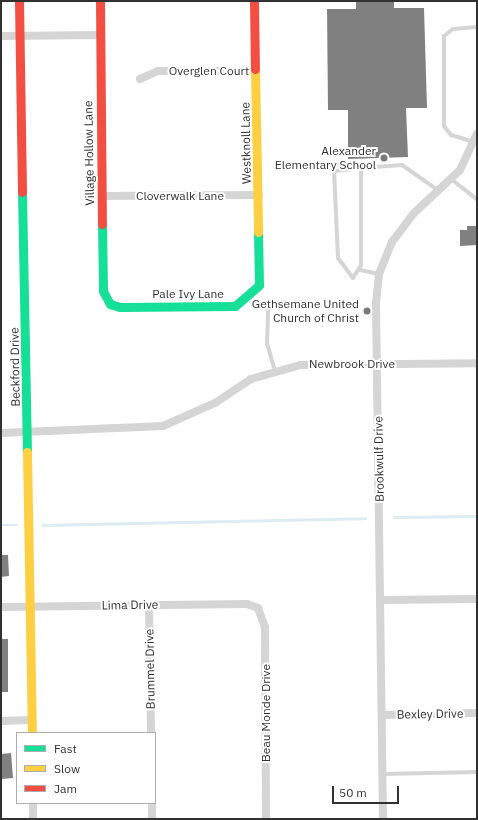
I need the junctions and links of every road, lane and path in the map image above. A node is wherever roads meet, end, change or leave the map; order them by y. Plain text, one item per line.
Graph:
1 (19, 1) edge
2 (100, 1) edge
3 (254, 1) edge
4 (477, 27) edge
5 (20, 35) junction
6 (100, 35) junction
7 (1, 36) edge
8 (256, 71) junction
9 (140, 79) dead end
10 (477, 134) edge
11 (474, 142) junction
12 (361, 168) junction
13 (451, 178) junction
14 (439, 191) junction
15 (102, 196) junction
16 (259, 196) junction
17 (477, 199) edge
18 (360, 270) junction
19 (379, 274) junction
20 (259, 285) joint
21 (306, 302) dead end
22 (110, 304) joint
23 (477, 363) edge
24 (377, 365) junction
25 (275, 370) junction
26 (1, 433) edge
27 (29, 433) junction
28 (477, 598) edge
29 (381, 600) junction
30 (149, 605) junction
31 (1, 607) edge
32 (28, 607) junction
33 (258, 608) joint
34 (477, 714) edge
35 (382, 715) junction
36 (31, 720) junction
37 (1, 721) edge
38 (32, 732) edge
39 (151, 732) edge
40 (477, 772) edge
41 (383, 774) junction
42 (33, 804) edge
43 (152, 804) edge
44 (33, 819) edge
45 (152, 819) edge
46 (266, 819) edge
47 (383, 819) edge

1 - 5 street, Beckford Drive
2 - 6 street, Village Hollow Lane
3 - 8 street, Westknoll Lane
4 - 11 lane
5 - 6 street
5 - 7 street
5 - 27 street, Beckford Drive
6 - 15 street, Village Hollow Lane
8 - 9 street, Overglen Court
8 - 16 street, Westknoll Lane
10 - 11 street, Brookwulf Drive
11 - 13 street, Brookwulf Drive
12 - 14 lane
12 - 18 lane
12 - 18 lane
13 - 14 street, Brookwulf Drive
13 - 17 lane
14 - 19 street, Brookwulf Drive
15 - 16 street, Cloverwalk Lane
15 - 22 street, Village Hollow Lane
16 - 20 street, Westknoll Lane
18 - 19 lane
19 - 24 street, Brookwulf Drive
20 - 22 street, Pale Ivy Lane
21 - 25 lane
23 - 24 street, Newbrook Drive
24 - 25 street, Newbrook Drive
24 - 29 street, Brookwulf Drive
25 - 27 street, Newbrook Drive
26 - 27 street, Newbrook Drive
27 - 32 street, Beckford Drive
28 - 29 street
29 - 35 street, Brookwulf Drive
30 - 32 street, Lima Drive
30 - 33 street, Lima Drive
30 - 39 street, Brummel Drive
31 - 32 street, Lima Drive
32 - 36 street, Beckford Drive
33 - 46 street, Beau Monde Drive
34 - 35 street, Bexley Drive
35 - 41 street, Brookwulf Drive
36 - 37 street
36 - 38 street, Beckford Drive
40 - 41 lane
41 - 47 street, Brookwulf Drive
42 - 44 street
43 - 45 street

